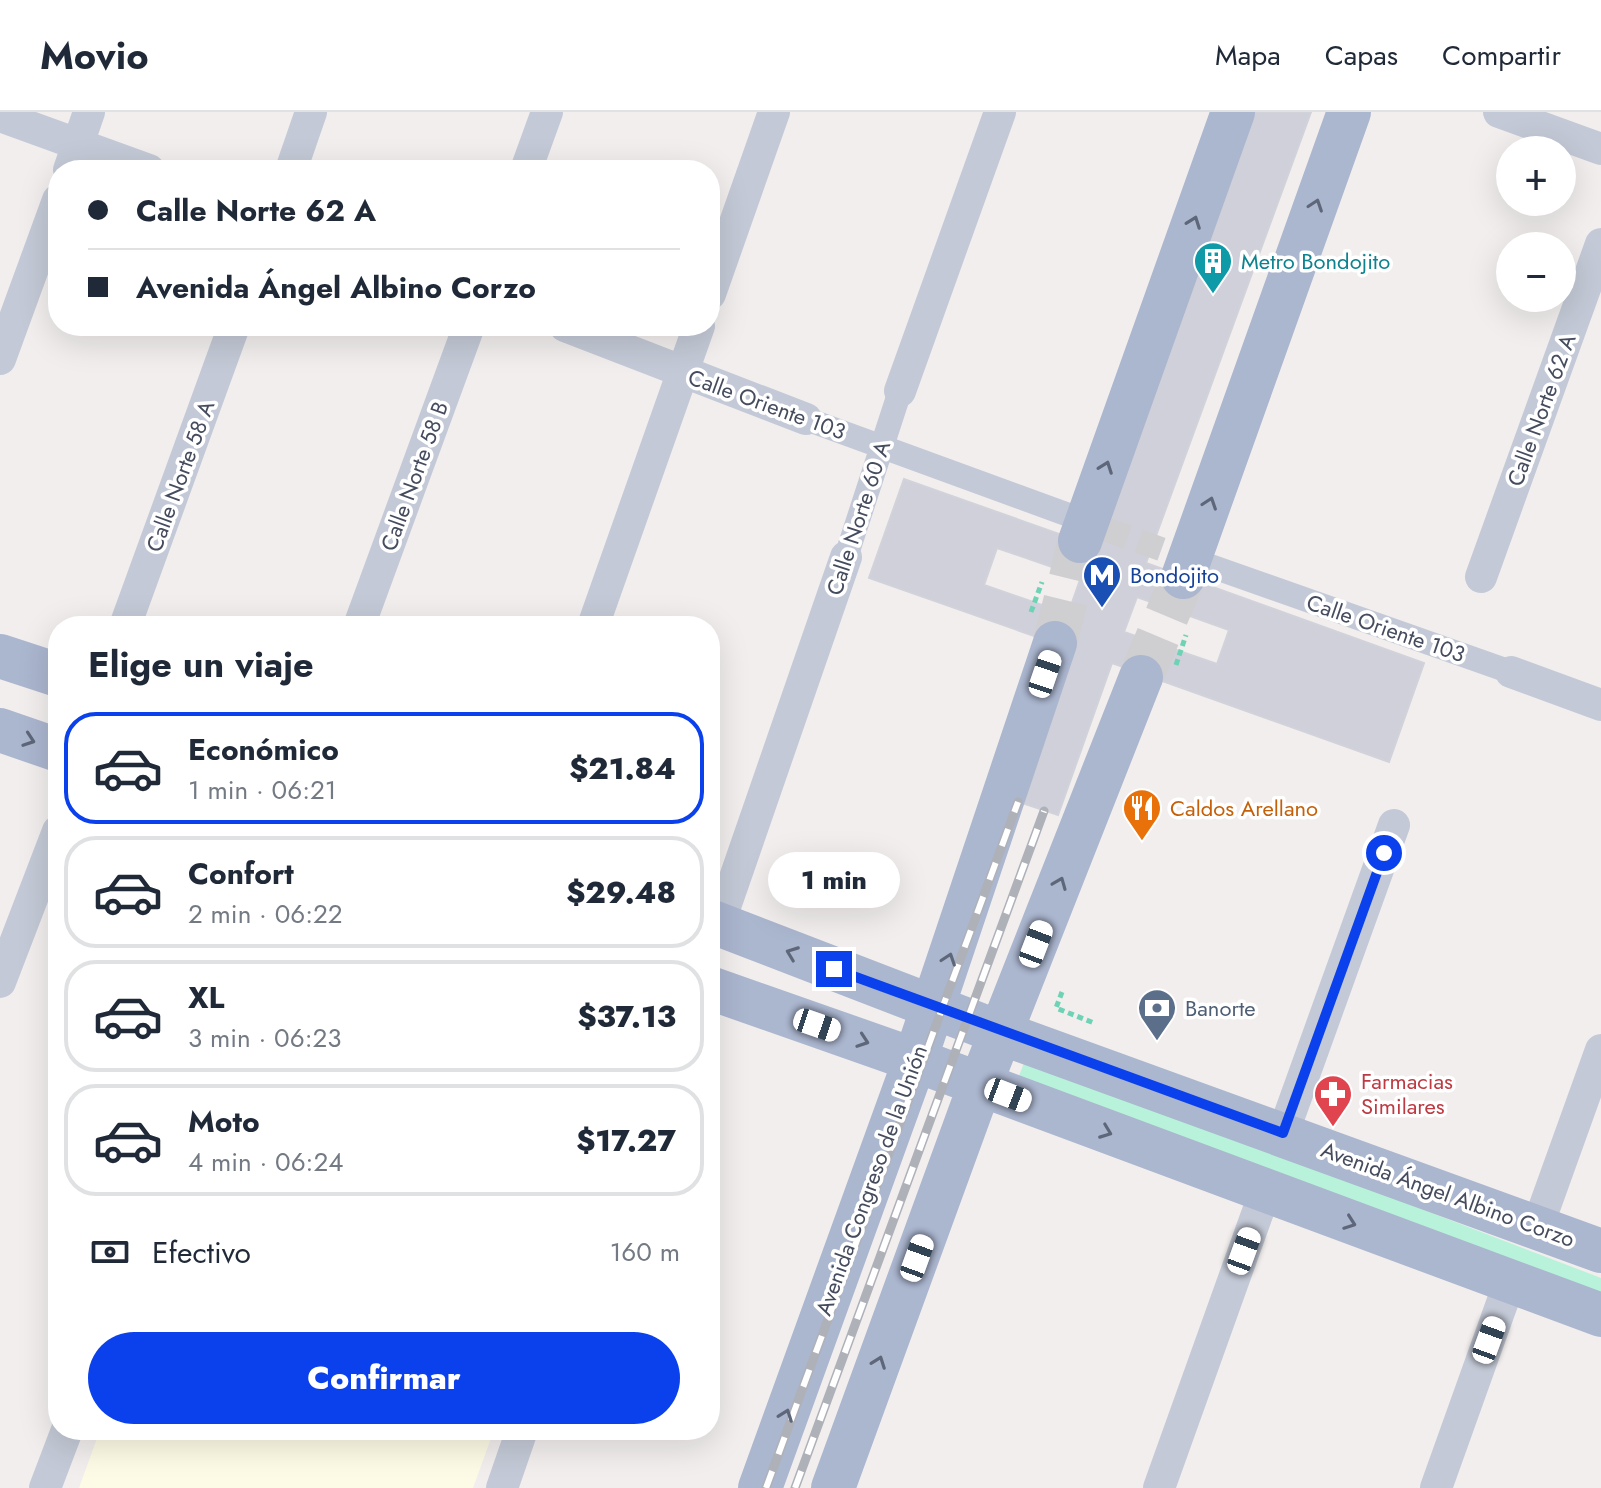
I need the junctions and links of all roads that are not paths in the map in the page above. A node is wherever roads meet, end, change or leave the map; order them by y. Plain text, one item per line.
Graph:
1 (89, 112) edge
2 (311, 112) edge
3 (547, 112) edge
4 (774, 112) edge
5 (1000, 112) edge
6 (1233, 112) edge
7 (1349, 112) edge
8 (1499, 112) edge
9 (0, 116) edge
10 (1601, 149) edge
11 (73, 157) edge
12 (294, 160) edge
13 (530, 160) edge
14 (48, 227) edge
15 (1601, 244) edge
16 (720, 266) edge
17 (230, 336) edge
18 (465, 336) edge
19 (590, 336) edge
20 (695, 336) edge
21 (0, 359) edge
22 (682, 373) junction
23 (900, 391) joint
24 (806, 419) joint
25 (882, 447) junction
26 (1091, 530) joint
27 (846, 557) joint
28 (1182, 563) joint
29 (1481, 577) dead end
30 (129, 616) edge
31 (363, 616) edge
32 (597, 616) edge
33 (1055, 643) tunnel mouth
34 (0, 656) edge
35 (48, 672) edge
36 (1511, 672) joint
37 (1141, 677) tunnel mouth
38 (1601, 705) edge
39 (0, 730) edge
40 (48, 747) edge
41 (1394, 825) dead end
42 (48, 857) edge
43 (720, 906) edge
44 (720, 925) edge
45 (0, 982) edge
46 (720, 992) edge
47 (933, 1006) junction
48 (1001, 1033) junction
49 (1601, 1050) edge
50 (915, 1060) junction
51 (980, 1085) junction
52 (1283, 1133) junction
53 (1265, 1192) junction
54 (1537, 1228) junction
55 (1601, 1251) edge
56 (1510, 1281) junction
57 (1601, 1315) edge
58 (63, 1440) edge
59 (519, 1440) edge
60 (45, 1488) edge
61 (502, 1488) edge
62 (760, 1488) edge
63 (833, 1488) edge
64 (1159, 1488) edge
65 (1436, 1488) edge

1 - 11 street
2 - 12 street
3 - 13 street
4 - 16 street
5 - 23 street, Calle Norte 60 A
26 -> 6 main road
28 -> 7 main road
8 - 10 street
9 - 11 street
14 - 21 street
15 - 29 street, Calle Norte 62 A
17 - 30 street, Calle Norte 58 A
18 - 31 street, Calle Norte 58 B
19 - 22 street, Calle Oriente 103
20 - 22 street
22 - 24 street, Calle Oriente 103
22 - 32 street
23 - 25 street, Calle Norte 60 A
24 - 25 street, Calle Oriente 103
25 - 26 street, Calle Oriente 103
25 - 27 street, Calle Norte 60 A
27 - 43 street, Calle Norte 60 A
28 - 36 street, Calle Oriente 103
47 -> 33 main road, Avenida Congreso de la Unión
34 - 35 main road
36 - 38 street, Calle Oriente 103
48 -> 37 main road
39 -> 40 main road
41 - 52 street
42 - 45 street
47 -> 44 main road, Avenida Ángel Albino Corzo
46 -> 50 main road
47 - 48 main road, Avenida Ángel Albino Corzo
47 - 50 main road, Avenida Congreso de la Unión
48 - 51 main road
48 - 52 main road, Avenida Ángel Albino Corzo
49 - 54 street
50 - 51 main road
62 -> 50 main road, Avenida Congreso de la Unión
51 -> 53 main road
63 -> 51 main road
52 - 54 main road, Avenida Ángel Albino Corzo
53 -> 56 main road
53 - 64 street
54 - 55 main road, Avenida Ángel Albino Corzo
56 - 57 main road
56 - 65 street
58 - 60 street
59 - 61 street

